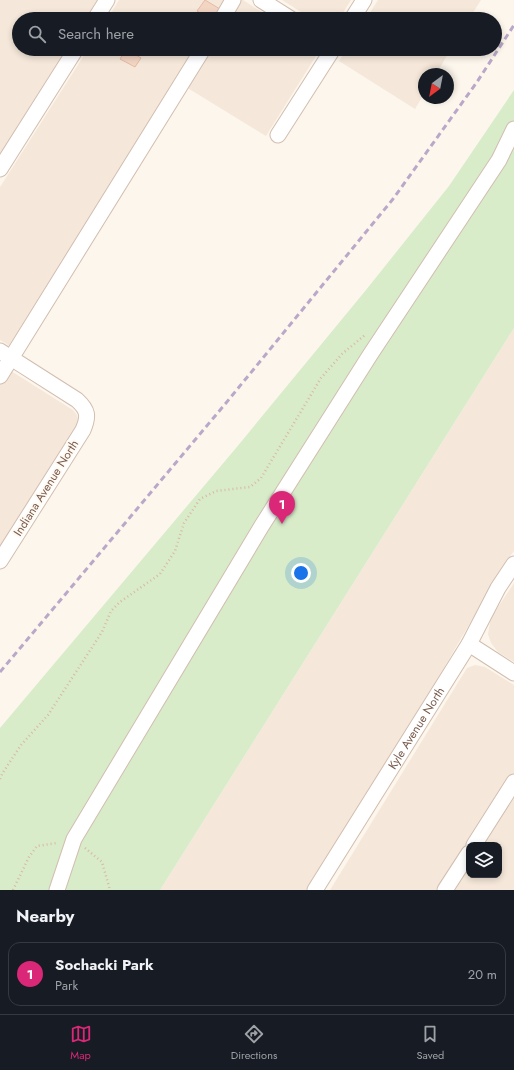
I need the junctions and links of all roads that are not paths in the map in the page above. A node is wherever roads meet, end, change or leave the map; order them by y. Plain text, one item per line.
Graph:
1 (107, 0) edge
2 (233, 0) edge
3 (261, 0) edge
4 (364, 0) edge
5 (99, 12) edge
6 (226, 12) edge
7 (280, 12) edge
8 (356, 12) edge
9 (72, 56) edge
10 (198, 56) edge
11 (329, 56) edge
12 (514, 129) edge
13 (278, 135) dead end
14 (0, 170) edge
15 (6, 354) edge
16 (0, 376) edge
17 (0, 561) edge
18 (514, 564) edge
19 (469, 644) junction
20 (514, 673) edge
21 (514, 782) edge
22 (476, 842) edge
23 (466, 858) edge
24 (56, 890) edge
25 (316, 890) edge
26 (445, 890) edge

1 - 5 street
2 - 6 street
3 - 7 street
4 - 8 street
9 - 14 street
10 - 15 street
11 - 13 street
12 - 24 street
15 - 16 street
15 - 17 street, Indiana Avenue North
18 - 19 street, Kyle Avenue North
19 - 20 street
19 - 25 street, Kyle Avenue North
21 - 22 street
23 - 26 street

